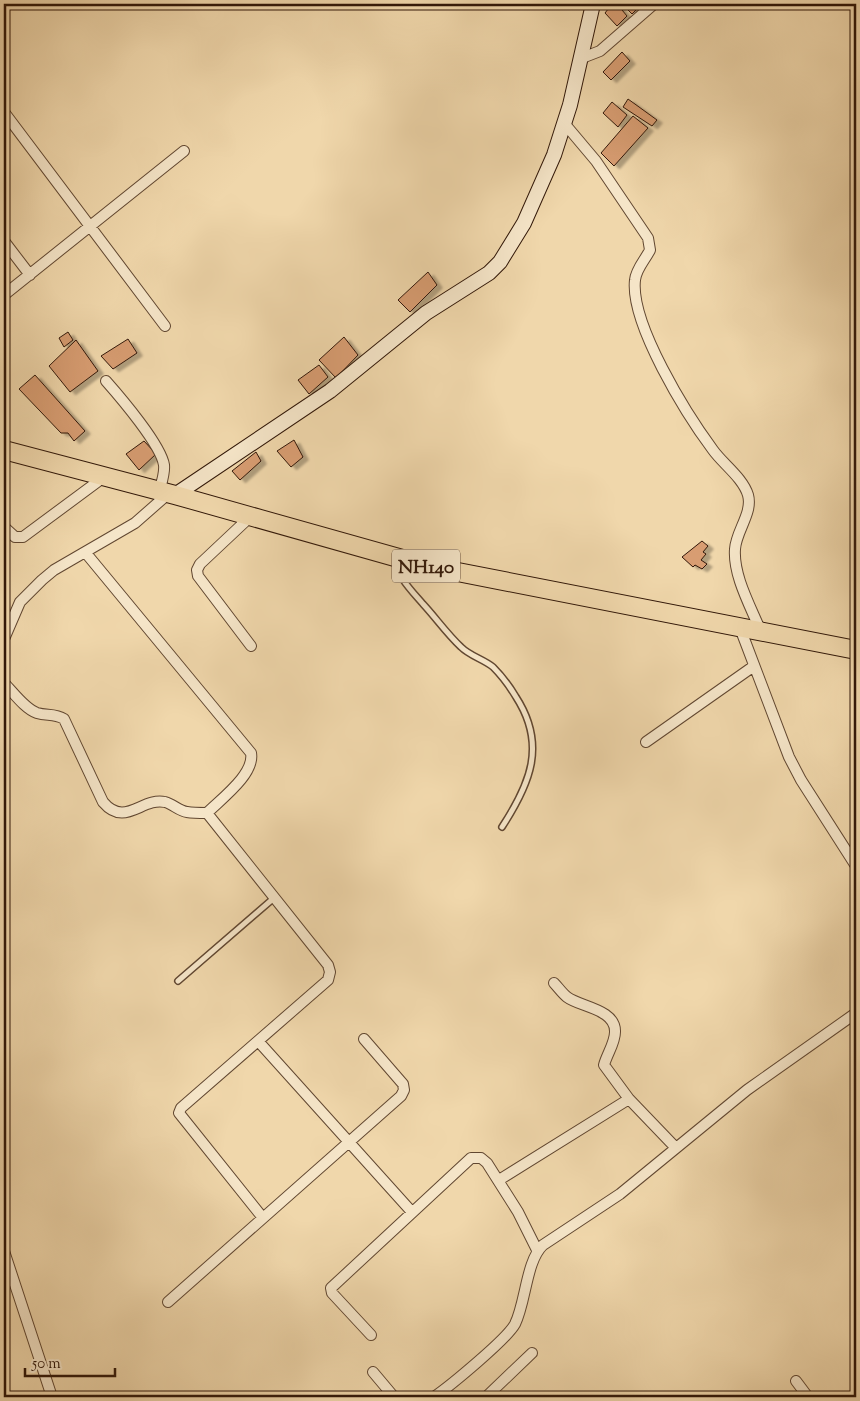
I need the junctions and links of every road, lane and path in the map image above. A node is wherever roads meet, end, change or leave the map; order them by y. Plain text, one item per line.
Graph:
1 (593, 4) edge
2 (654, 4) edge
3 (582, 58) junction
4 (4, 112) edge
5 (564, 123) junction
6 (184, 151) dead end
7 (90, 226) junction
8 (4, 241) edge
9 (30, 275) junction
10 (4, 295) edge
11 (165, 326) dead end
12 (106, 381) dead end
13 (4, 450) edge
14 (104, 477) junction
15 (167, 494) junction
16 (250, 516) junction
17 (4, 527) edge
18 (85, 552) junction
19 (394, 557) junction
20 (740, 628) junction
21 (761, 632) junction
22 (4, 640) edge
23 (251, 646) dead end
24 (856, 650) edge
25 (754, 666) junction
26 (4, 684) edge
27 (646, 742) dead end
28 (207, 813) junction
29 (502, 827) dead end
30 (856, 866) edge
31 (274, 898) junction
32 (178, 981) dead end
33 (554, 983) dead end
34 (856, 1014) edge
35 (364, 1039) dead end
36 (258, 1041) junction
37 (630, 1099) junction
38 (349, 1142) junction
39 (676, 1148) junction
40 (499, 1180) junction
41 (411, 1211) junction
42 (263, 1218) junction
43 (537, 1250) junction
44 (4, 1251) edge
45 (168, 1302) dead end
46 (371, 1335) dead end
47 (532, 1353) dead end
48 (373, 1372) dead end
49 (796, 1381) dead end
50 (52, 1397) edge
51 (394, 1397) edge
52 (434, 1397) edge
53 (486, 1397) edge
54 (808, 1397) edge

1 - 3 main road
2 - 3 street
3 - 5 main road
4 - 7 street
5 - 15 main road
5 - 21 street
6 - 7 street
7 - 9 street
7 - 11 street
8 - 9 street
9 - 10 street
12 - 15 street
13 - 14 highway, NH140
14 - 15 highway, NH140
14 - 17 street
15 - 16 highway, NH140
15 - 18 street
16 - 19 highway, NH140
16 - 23 street
18 - 22 street
18 - 28 street
19 - 20 highway, NH140
19 - 29 lane
20 - 21 highway, NH140
20 - 25 street
21 - 24 highway, NH140
25 - 27 street
25 - 30 street
26 - 28 street
28 - 31 street
31 - 32 lane
31 - 36 street
33 - 37 street
34 - 39 street
35 - 38 street
36 - 38 street
36 - 42 street
37 - 39 street
37 - 40 street
38 - 41 street
38 - 42 street
39 - 43 street
40 - 41 street
40 - 43 street
41 - 46 street
42 - 45 street
43 - 52 street
44 - 50 street
47 - 53 street
48 - 51 street
49 - 54 street

